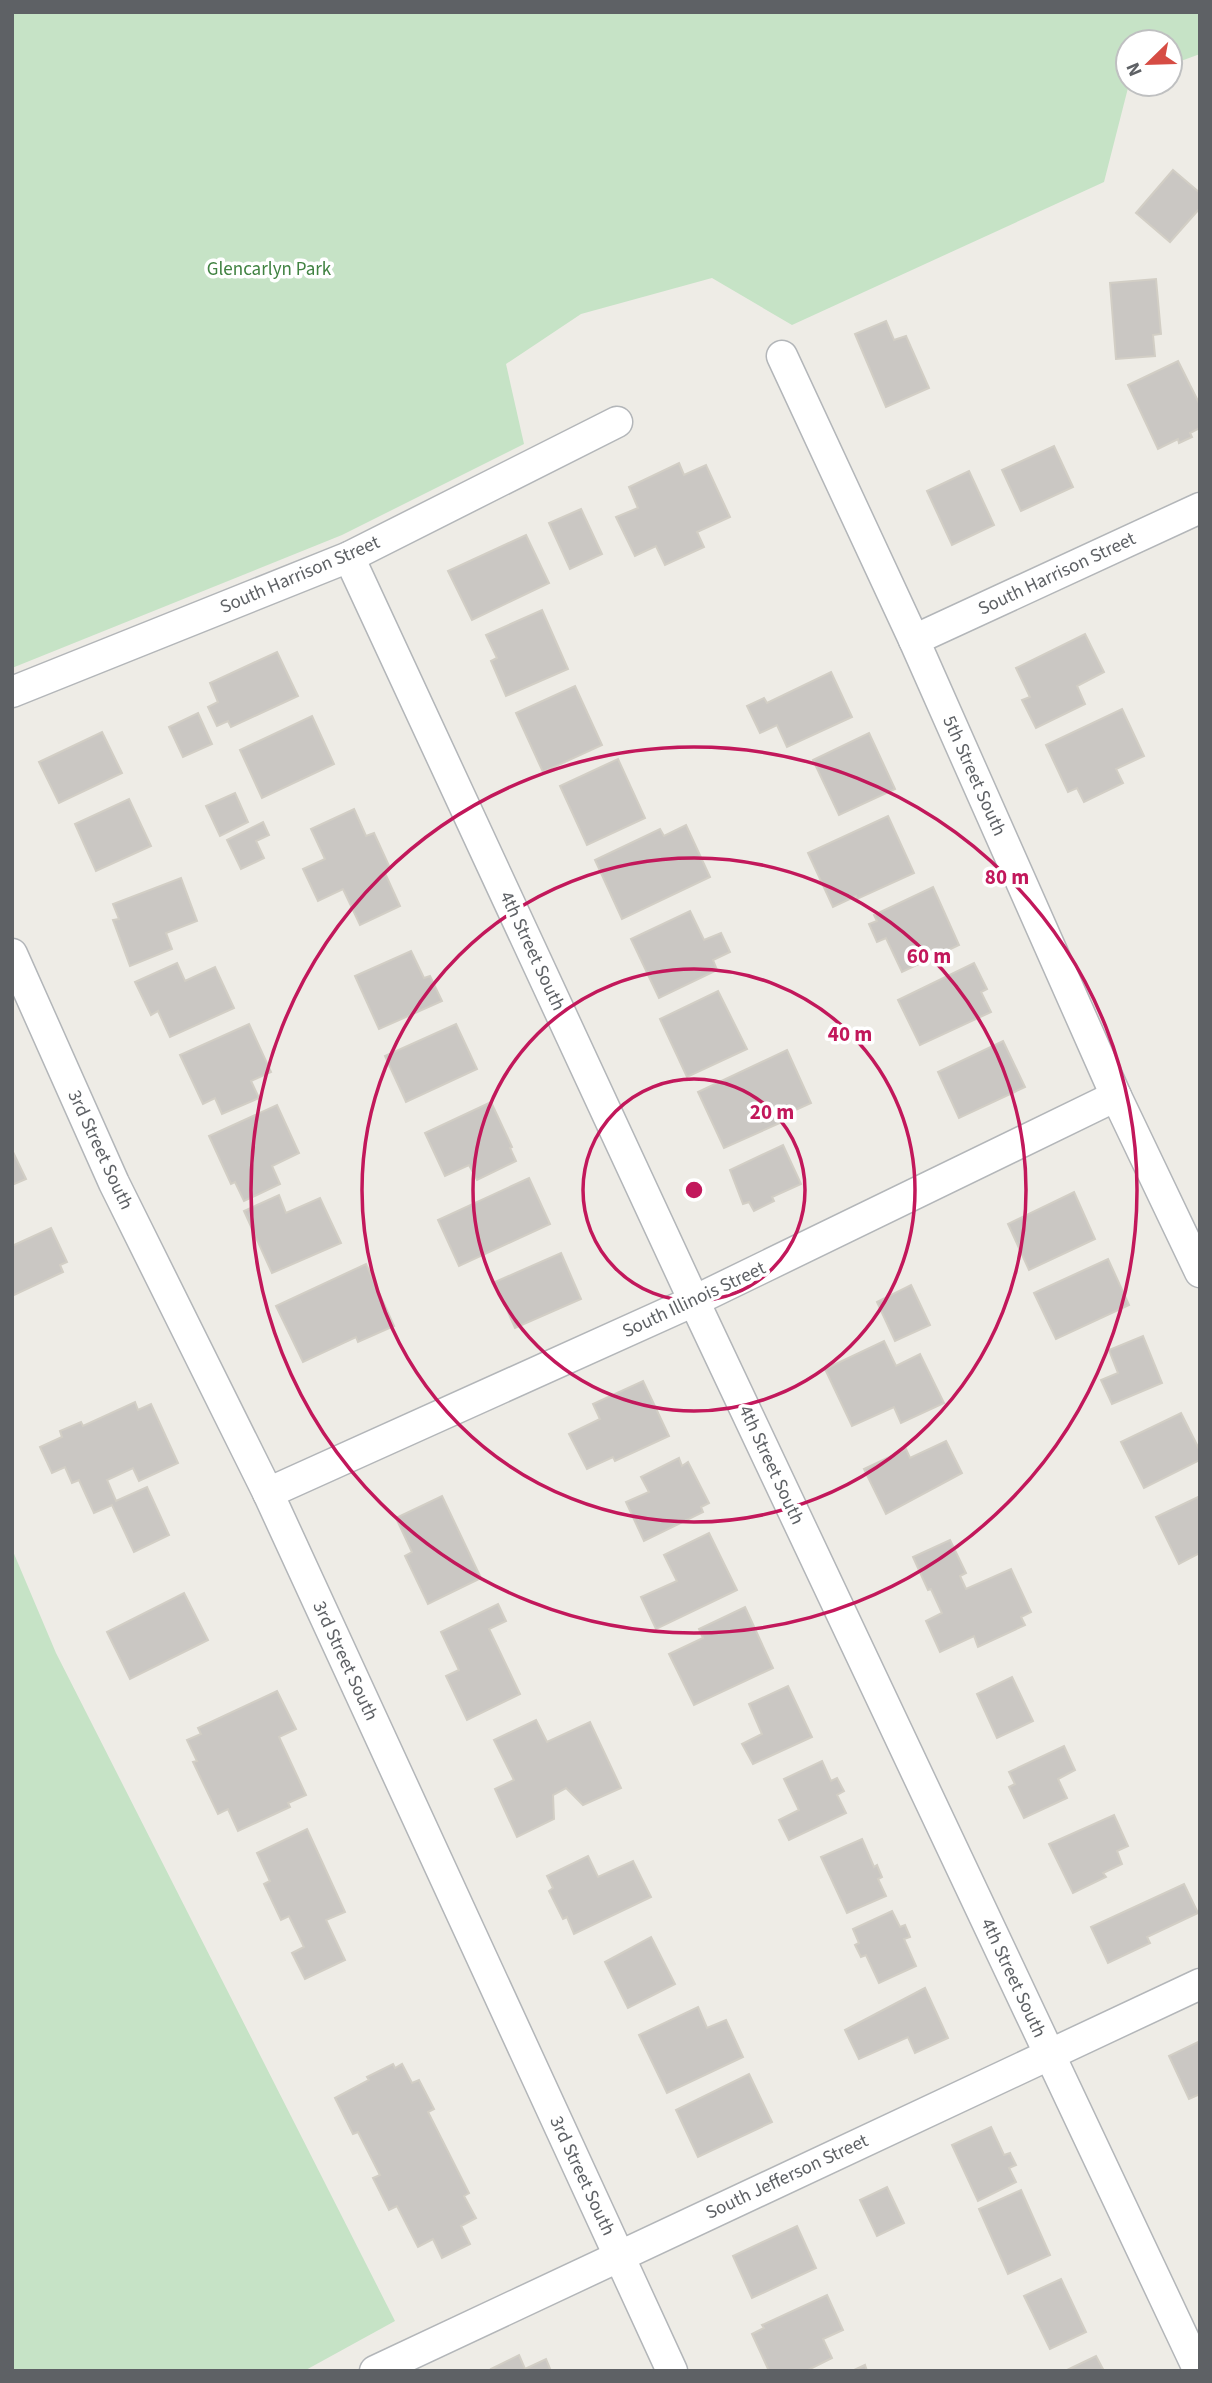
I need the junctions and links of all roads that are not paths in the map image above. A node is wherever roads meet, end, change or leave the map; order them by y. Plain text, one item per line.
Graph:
1 (782, 356) dead end
2 (617, 422) dead end
3 (1200, 508) edge
4 (349, 557) junction
5 (914, 640) junction
6 (12, 692) edge
7 (12, 954) edge
8 (1116, 1096) junction
9 (1200, 1272) edge
10 (694, 1301) junction
11 (268, 1493) junction
12 (1200, 1984) edge
13 (1049, 2055) junction
14 (618, 2255) junction
15 (375, 2371) edge
16 (672, 2371) edge
17 (1199, 2371) edge

1 - 5 street, 5th Street South
2 - 4 street, South Harrison Street
3 - 5 street, South Harrison Street
4 - 6 street, South Harrison Street
4 - 10 street, 4th Street South
5 - 8 street, 5th Street South
7 - 11 street, 3rd Street South
8 - 9 street, 5th Street South
8 - 10 street, South Illinois Street
10 - 11 street, South Illinois Street
10 - 13 street, 4th Street South
11 - 14 street, 3rd Street South
12 - 13 street, South Jefferson Street
13 - 14 street, South Jefferson Street
13 - 17 street, 4th Street South
14 - 15 street, South Jefferson Street
14 - 16 street, 3rd Street South

